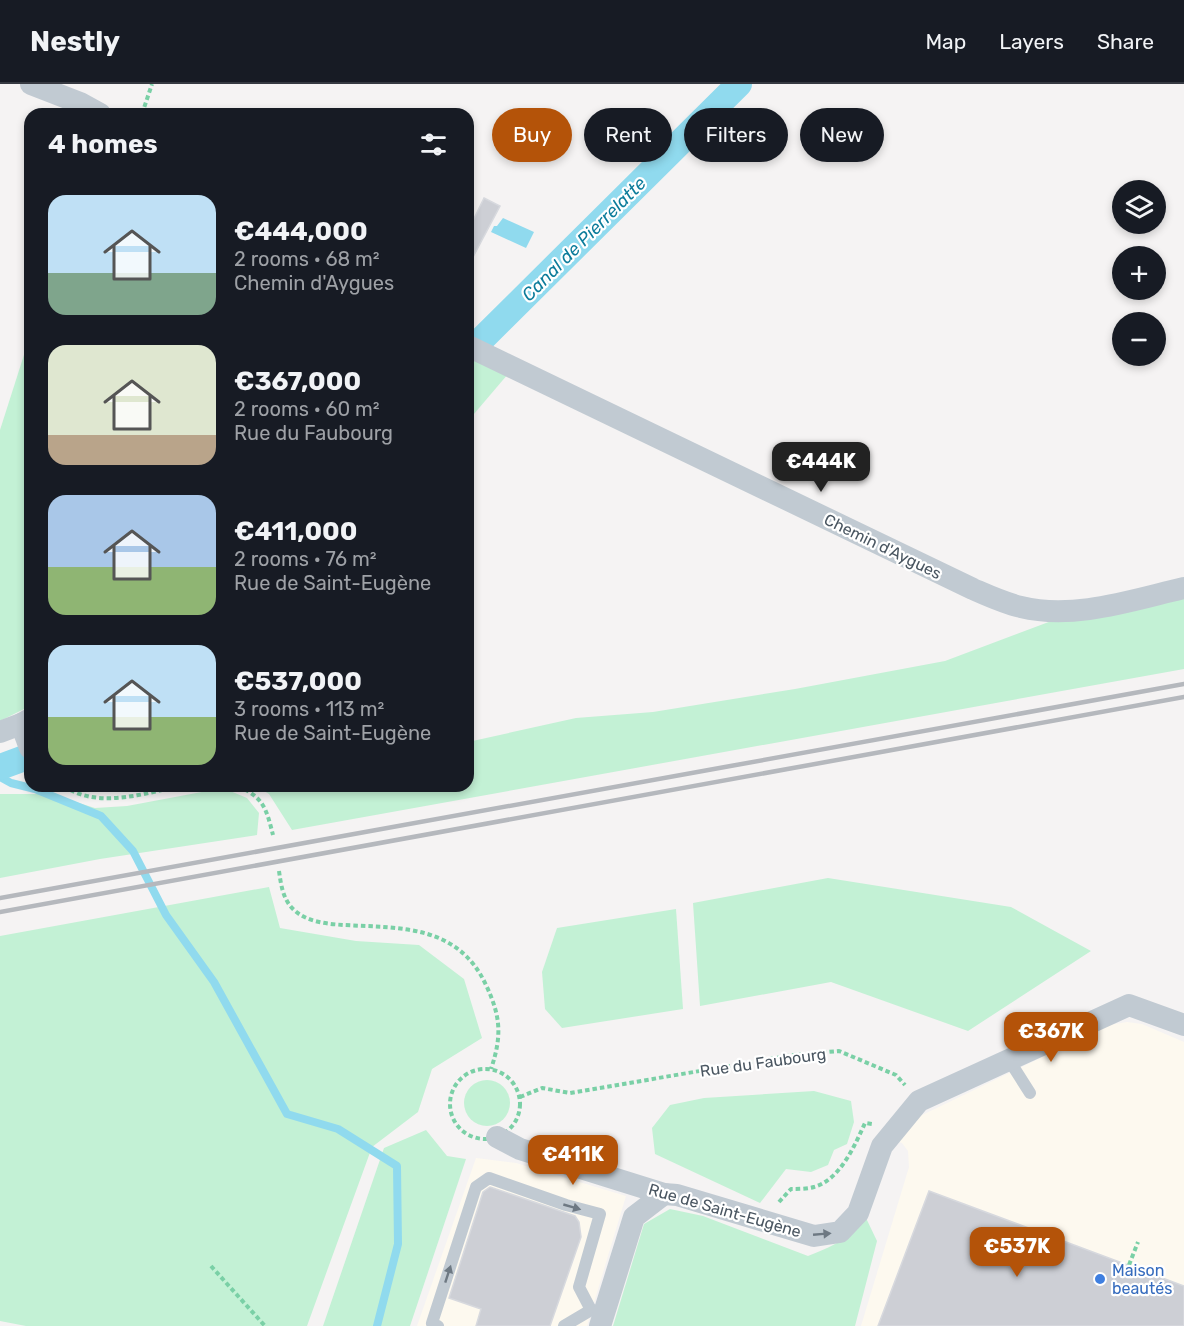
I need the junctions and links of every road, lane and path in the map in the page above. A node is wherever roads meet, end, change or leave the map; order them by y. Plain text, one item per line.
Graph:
1 (31, 84) edge
2 (152, 84) edge
3 (89, 108) edge
4 (144, 108) edge
5 (474, 349) edge
6 (1184, 588) edge
7 (79, 792) edge
8 (153, 792) edge
9 (251, 792) edge
10 (273, 835) dead end
11 (279, 871) dead end
12 (1184, 1025) edge
13 (1009, 1060) junction
14 (491, 1069) junction
15 (1030, 1093) dead end
16 (520, 1097) junction
17 (919, 1101) junction
18 (895, 1128) junction
19 (497, 1137) junction
20 (664, 1194) junction
21 (763, 1221) junction
22 (1138, 1242) dead end
23 (1129, 1265) dead end
24 (211, 1266) dead end
25 (599, 1316) edge
26 (265, 1326) edge
27 (438, 1326) edge
28 (564, 1326) edge

1 - 3 street
2 - 4 path
5 - 6 street, Chemin d'Aygues
7 - 8 path
9 - 10 path
11 - 14 path
12 - 13 street
13 - 15 lane
13 - 17 street
14 - 16 path
14 - 19 path
16 - 17 path, Rue du Faubourg
16 - 19 path
17 - 18 street, Rue de Saint-Eugène
18 - 21 path
21 -> 18 street, Rue de Saint-Eugène
19 - 20 street, Rue de Saint-Eugène
20 - 21 street, Rue de Saint-Eugène
20 - 25 street
22 - 23 path
24 - 26 path
27 -> 25 lane
25 - 28 lane

